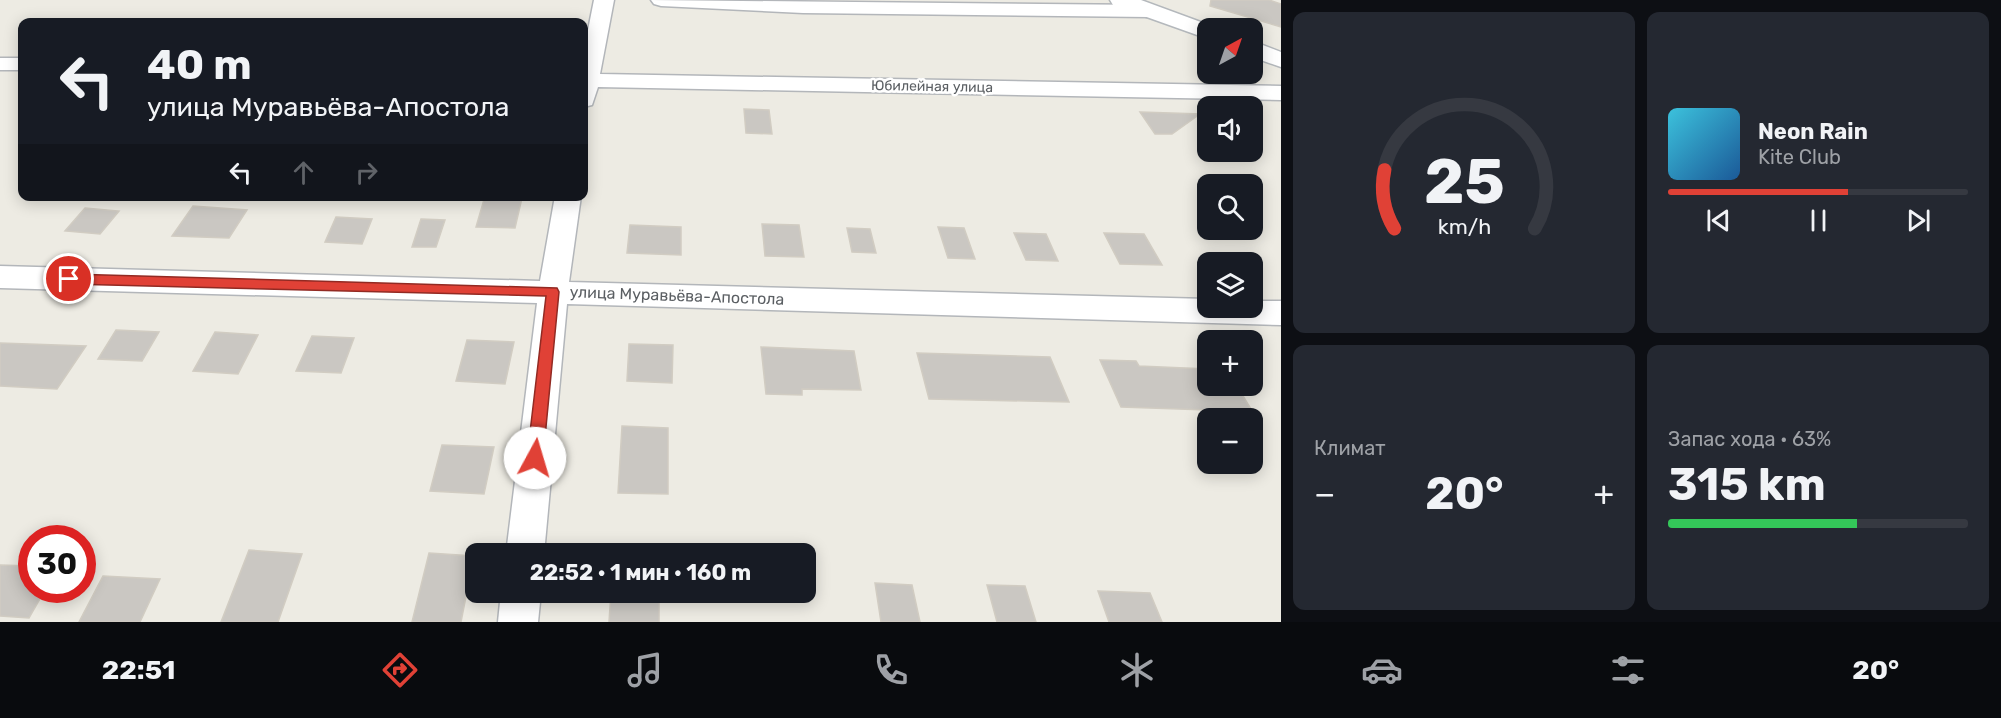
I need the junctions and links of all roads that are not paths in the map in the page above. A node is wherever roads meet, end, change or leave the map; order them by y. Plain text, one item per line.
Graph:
1 (604, 0) edge
2 (661, 0) edge
3 (1121, 0) edge
4 (1149, 10) junction
5 (1197, 27) edge
6 (1263, 53) edge
7 (1281, 60) edge
8 (0, 64) edge
9 (18, 64) edge
10 (588, 73) edge
11 (588, 87) edge
12 (1281, 93) edge
13 (567, 201) edge
14 (0, 277) edge
15 (553, 292) junction
16 (1281, 313) edge
17 (526, 543) edge
18 (520, 603) edge
19 (518, 622) edge

1 - 10 street
2 - 4 street
3 - 4 street
4 - 5 street
6 - 7 street
8 - 9 street
11 - 12 street, Юбилейная улица
13 - 15 street
14 - 15 street, улица Муравьёва-Апостола
15 - 16 street, улица Муравьёва-Апостола
15 - 17 street
18 - 19 street

